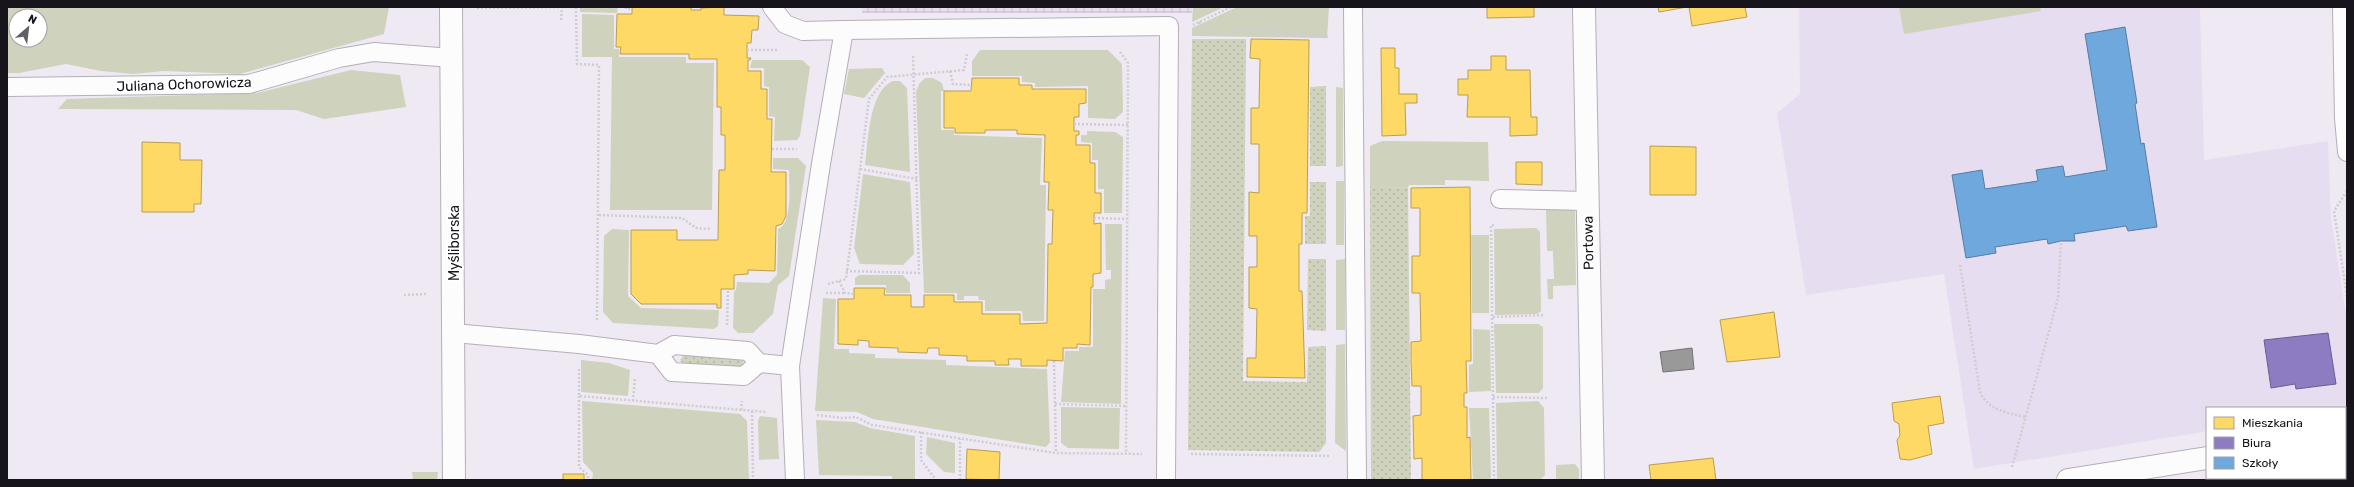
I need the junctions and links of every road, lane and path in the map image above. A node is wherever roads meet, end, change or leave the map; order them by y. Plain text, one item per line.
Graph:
1 (533, 7) edge
2 (562, 7) edge
3 (576, 7) edge
4 (626, 7) edge
5 (772, 7) edge
6 (1353, 7) edge
7 (1584, 7) edge
8 (2342, 7) edge
9 (460, 8) edge
10 (632, 9) dead end
11 (561, 20) dead end
12 (1199, 22) dead end
13 (912, 29) junction
14 (844, 30) junction
15 (1332, 37) dead end
16 (747, 50) dead end
17 (752, 50) dead end
18 (1119, 51) dead end
19 (967, 52) dead end
20 (452, 58) junction
21 (950, 71) junction
22 (913, 74) junction
23 (971, 85) dead end
24 (7, 87) edge
25 (1074, 124) dead end
26 (1128, 125) junction
27 (804, 149) dead end
28 (772, 150) dead end
29 (2347, 152) edge
30 (860, 169) junction
31 (917, 179) junction
32 (2347, 191) edge
33 (1500, 199) dead end
34 (1587, 200) junction
35 (599, 215) junction
36 (1094, 218) dead end
37 (1127, 219) junction
38 (1499, 225) dead end
39 (711, 229) dead end
40 (2061, 241) dead end
41 (1960, 265) dead end
42 (846, 271) junction
43 (839, 281) junction
44 (823, 286) dead end
45 (728, 289) dead end
46 (822, 293) dead end
47 (845, 293) junction
48 (854, 294) dead end
49 (2347, 297) edge
50 (1545, 315) dead end
51 (1492, 317) junction
52 (597, 329) dead end
53 (727, 332) dead end
54 (454, 333) junction
55 (658, 354) junction
56 (1054, 360) dead end
57 (760, 363) junction
58 (790, 366) junction
59 (579, 396) dead end
60 (1493, 398) junction
61 (1547, 398) dead end
62 (1055, 404) junction
63 (1126, 406) junction
64 (752, 411) dead end
65 (792, 414) junction
66 (2025, 417) junction
67 (921, 432) junction
68 (960, 438) junction
69 (1056, 453) junction
70 (1126, 454) junction
71 (1166, 454) junction
72 (1356, 457) junction
73 (2206, 458) edge
74 (2012, 467) dead end
75 (454, 480) edge
76 (588, 480) edge
77 (753, 480) edge
78 (795, 480) edge
79 (935, 480) edge
80 (960, 480) edge
81 (1166, 480) edge
82 (1357, 480) edge
83 (1494, 480) edge
84 (1593, 480) edge
85 (2068, 480) edge

1 - 2 path
1 - 9 path
2 - 3 path
2 - 11 path
3 - 35 path
4 - 10 path
5 - 14 lane
6 - 72 lane
7 - 34 street, Portowa
8 - 29 lane
9 - 20 street, Myśliborska
12 - 15 path
13 - 14 lane
13 - 22 path
13 - 71 lane
14 - 58 lane
16 - 17 path
18 - 26 path
19 - 21 path
20 - 24 lane, Juliana Ochorowicza
20 - 54 street, Myśliborska
21 - 22 path
21 - 23 path
22 - 30 path
22 - 31 path
25 - 26 path
26 - 37 path
27 - 28 path
30 - 31 path
30 - 42 path
31 - 42 path
32 - 49 path
33 - 34 lane
34 - 84 street, Portowa
35 - 39 path
35 - 52 path
36 - 37 path
37 - 63 path
38 - 51 path
40 - 66 path
41 - 66 path
42 - 43 path
43 - 44 path
43 - 47 path
45 - 53 path
46 - 47 path
47 - 48 path
50 - 51 path
51 - 60 path
54 - 55 lane
54 - 75 street, Myśliborska
55 - 57 lane
55 - 57 lane
56 - 62 path
57 - 58 lane
58 - 65 lane
59 - 76 path
60 - 61 path
60 - 83 path
62 - 63 path
62 - 69 path
63 - 70 path
64 - 77 path
65 - 67 path
65 - 78 lane
66 - 74 path
67 - 68 path
67 - 79 path
68 - 69 path
68 - 80 path
69 - 70 path
70 - 71 path
71 - 72 path
71 - 81 lane
72 - 82 lane
73 - 85 street

